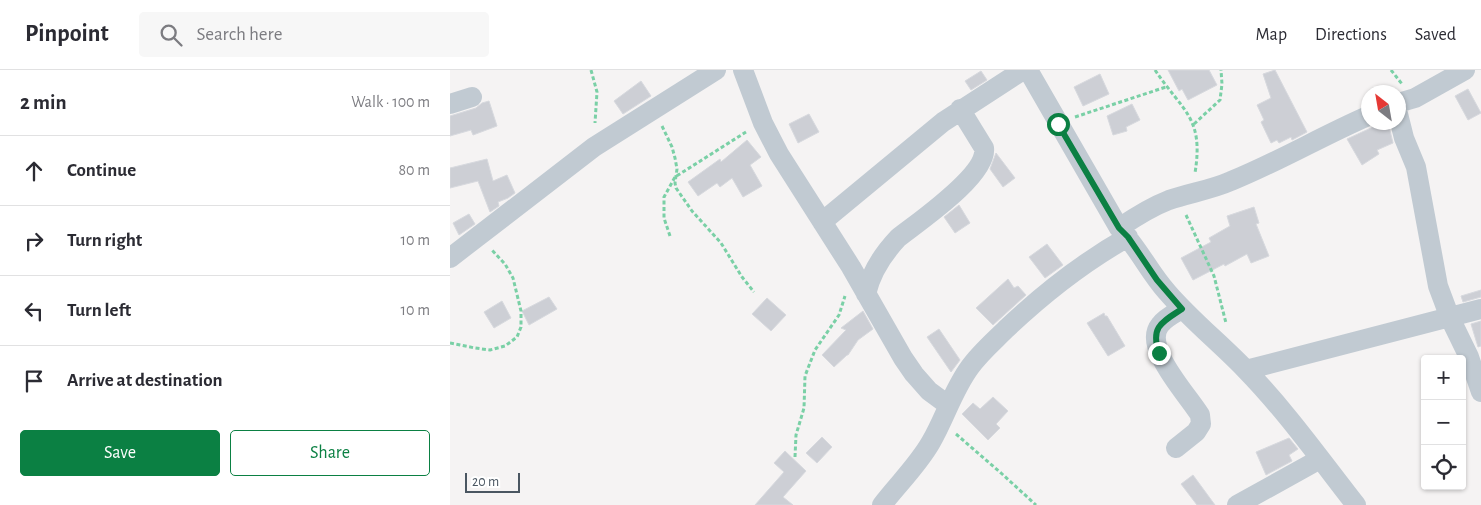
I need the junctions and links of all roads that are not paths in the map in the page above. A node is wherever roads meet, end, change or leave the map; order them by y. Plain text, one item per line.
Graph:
1 (716, 70) edge
2 (743, 70) edge
3 (1023, 70) edge
4 (1028, 70) edge
5 (1465, 70) edge
6 (472, 97) dead end
7 (1406, 101) edge
8 (450, 104) edge
9 (960, 109) junction
10 (1361, 119) edge
11 (1402, 130) edge
12 (822, 222) junction
13 (1123, 232) junction
14 (450, 258) edge
15 (866, 294) junction
16 (1182, 309) junction
17 (1481, 309) edge
18 (1450, 318) junction
19 (1246, 370) junction
20 (1481, 392) edge
21 (948, 405) junction
22 (1176, 448) dead end
23 (1320, 459) junction
24 (882, 505) edge
25 (1237, 505) edge
26 (1356, 505) edge

1 - 14 street
2 - 12 street
3 - 9 street
4 - 13 street
5 - 7 street
6 - 8 street
9 - 12 street
9 - 15 street
10 - 13 street
11 - 18 street
12 - 15 street
13 - 16 street
13 - 21 street
15 - 21 street
16 - 19 street
16 - 22 street
17 - 18 street
18 - 19 street
18 - 20 street
19 - 23 street
21 - 24 street
23 - 25 street
23 - 26 street

